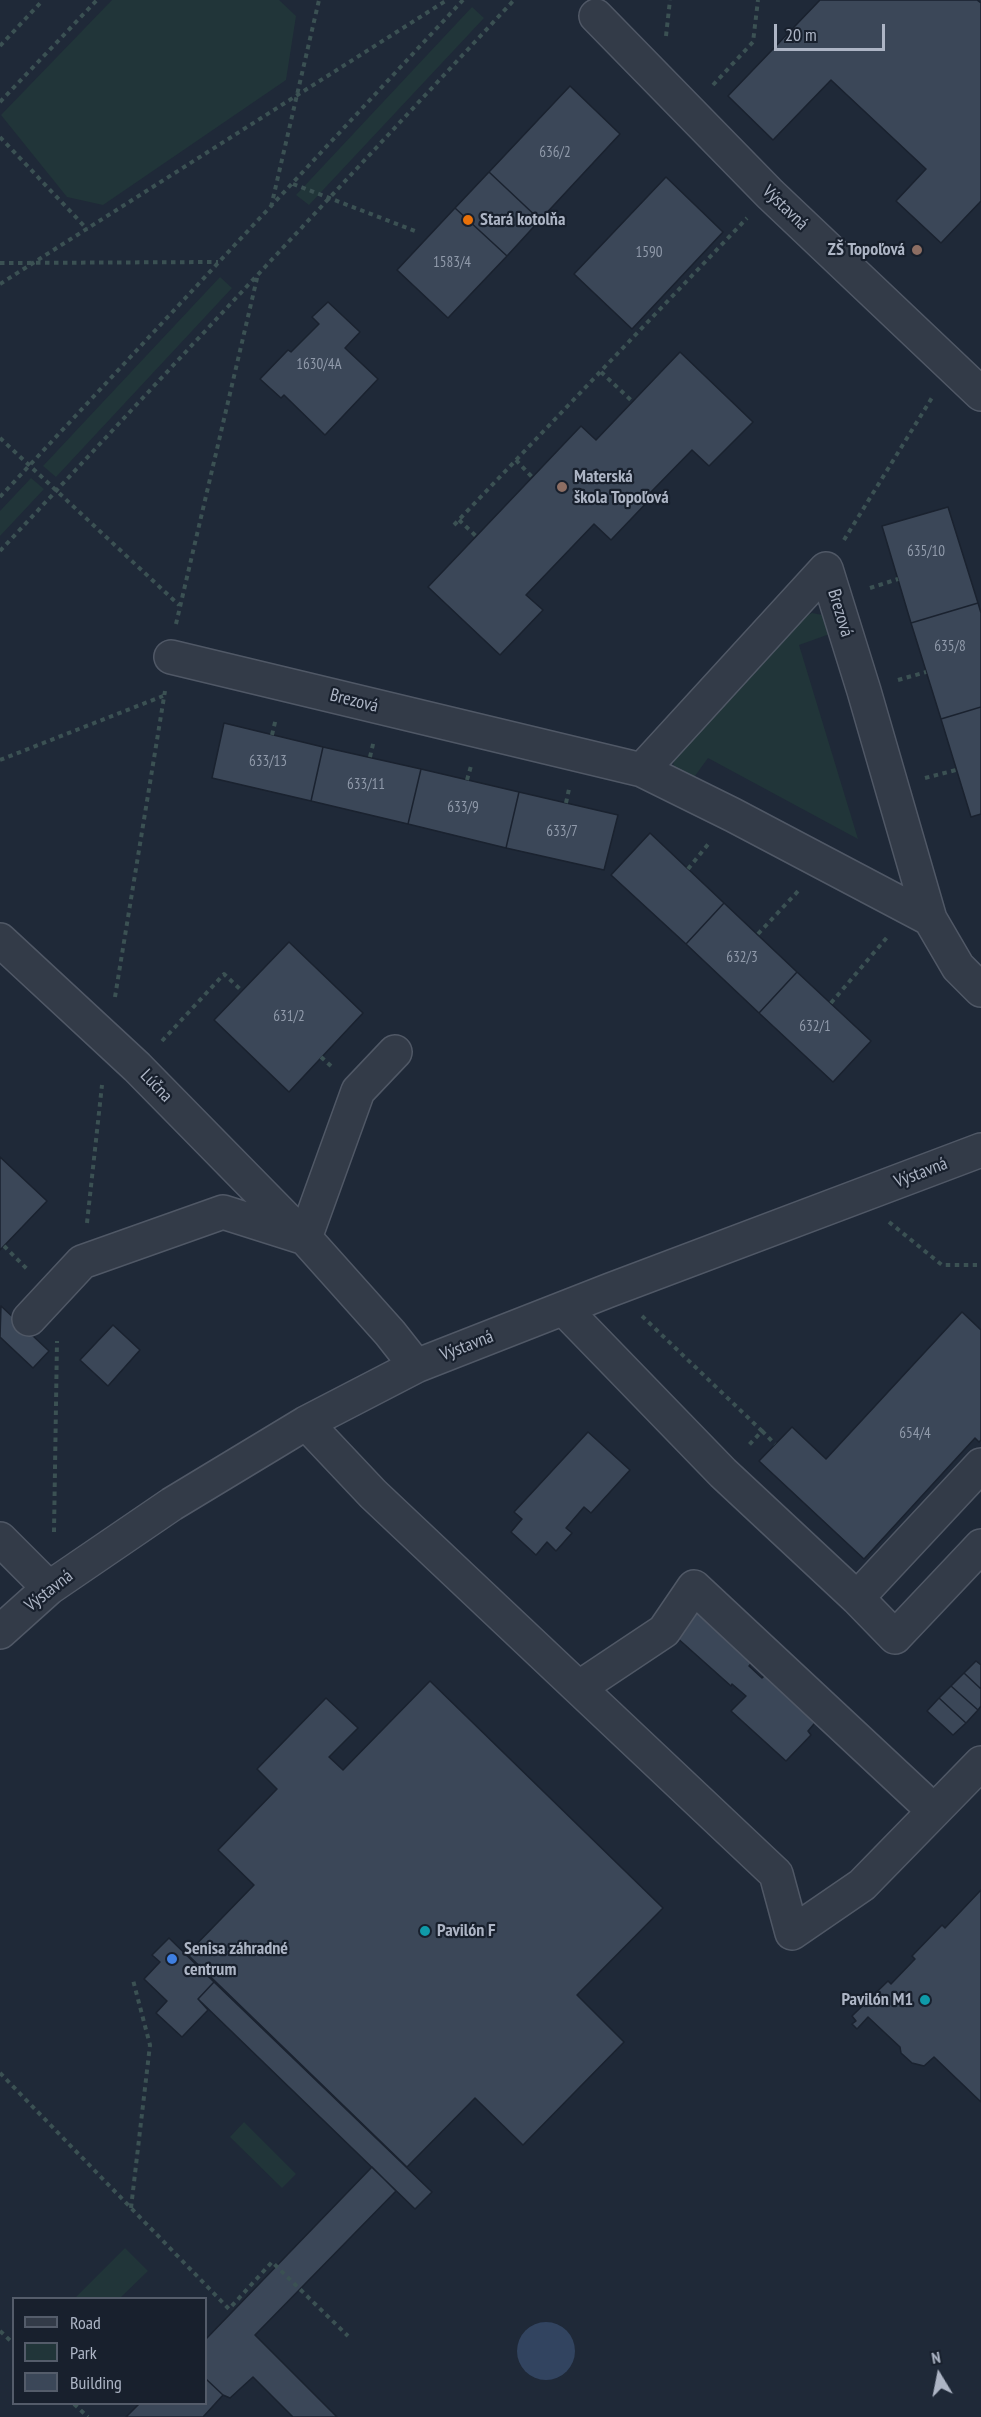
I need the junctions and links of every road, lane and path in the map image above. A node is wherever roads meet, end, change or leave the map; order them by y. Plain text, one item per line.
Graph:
1 (43, 0) edge
2 (97, 0) edge
3 (319, 0) edge
4 (447, 0) edge
5 (463, 0) edge
6 (514, 0) edge
7 (758, 0) edge
8 (596, 16) dead end
9 (0, 46) edge
10 (297, 94) junction
11 (0, 102) edge
12 (689, 111) junction
13 (0, 137) edge
14 (293, 184) junction
15 (770, 194) junction
16 (329, 198) junction
17 (271, 207) junction
18 (87, 230) junction
19 (415, 231) dead end
20 (34, 262) junction
21 (220, 262) junction
22 (0, 263) edge
23 (258, 274) junction
24 (0, 284) edge
25 (952, 366) junction
26 (601, 372) junction
27 (981, 394) edge
28 (633, 402) dead end
29 (0, 438) edge
30 (516, 460) junction
31 (29, 465) junction
32 (532, 477) dead end
33 (56, 490) junction
34 (0, 497) edge
35 (459, 519) junction
36 (454, 525) dead end
37 (476, 536) dead end
38 (0, 551) edge
39 (826, 569) junction
40 (179, 605) junction
41 (171, 657) joint
42 (1, 760) edge
43 (642, 771) junction
44 (824, 863) junction
45 (921, 914) junction
46 (758, 934) dead end
47 (0, 940) edge
48 (981, 990) edge
49 (242, 991) dead end
50 (831, 1004) dead end
51 (108, 1039) junction
52 (395, 1052) dead end
53 (137, 1067) junction
54 (981, 1150) edge
55 (885, 1218) dead end
56 (305, 1238) junction
57 (82, 1262) junction
58 (978, 1265) dead end
59 (58, 1288) junction
60 (564, 1309) junction
61 (637, 1311) dead end
62 (29, 1319) dead end
63 (416, 1366) junction
64 (306, 1423) junction
65 (762, 1431) junction
66 (775, 1444) dead end
67 (981, 1465) edge
68 (723, 1473) junction
69 (54, 1532) dead end
70 (0, 1539) edge
71 (981, 1546) edge
72 (49, 1588) junction
73 (857, 1598) junction
74 (0, 1632) edge
75 (580, 1687) junction
76 (981, 1763) edge
77 (934, 1811) junction
78 (133, 1980) dead end
79 (0, 2073) edge
80 (131, 2208) junction
81 (0, 2331) edge
82 (348, 2336) dead end
83 (12, 2342) edge
84 (76, 2405) edge
85 (88, 2417) edge

1 - 9 path
2 - 11 path
3 - 10 path
4 - 10 path
5 - 14 path
6 - 16 path
7 - 12 path
8 - 12 street, Výstavná
10 - 17 path
10 - 18 path
12 - 15 street, Výstavná
13 - 18 path
14 - 16 path
14 - 17 path
15 - 25 street, Výstavná
15 - 26 path
16 - 19 path
16 - 23 path
17 - 21 path
18 - 20 path
20 - 21 path
20 - 22 path
20 - 24 path
21 - 31 path
23 - 33 path
23 - 40 path
25 - 27 street, Výstavná
25 - 39 path
26 - 28 path
26 - 30 path
29 - 31 path
30 - 32 path
30 - 35 path
31 - 33 path
31 - 34 path
33 - 38 path
33 - 40 path
35 - 36 path
35 - 37 path
39 - 43 street, Brezová
39 - 45 street, Brezová
40 - 41 path
41 - 43 street, Brezová
42 - 51 path
43 - 44 street, Brezová
44 - 45 street, Brezová
44 - 46 path
45 - 48 street, Brezová
45 - 50 path
47 - 51 street, Lúčna
49 - 53 path
51 - 53 street, Lúčna
51 - 57 path
52 - 56 street
53 - 56 street, Lúčna
54 - 60 street, Výstavná
55 - 58 path
56 - 57 street
56 - 63 street, Lúčna
57 - 59 street
59 - 62 street
59 - 69 path
60 - 63 street, Výstavná
60 - 68 street
61 - 65 path
63 - 64 street, Výstavná
64 - 72 street, Výstavná
64 - 75 street
65 - 66 path
65 - 68 path
67 - 73 street
68 - 73 street
70 - 72 street
71 - 73 street
72 - 74 street, Výstavná
75 - 77 street
75 - 77 street
76 - 77 street
78 - 80 path
79 - 80 path
80 - 82 path
81 - 83 path
84 - 85 path

